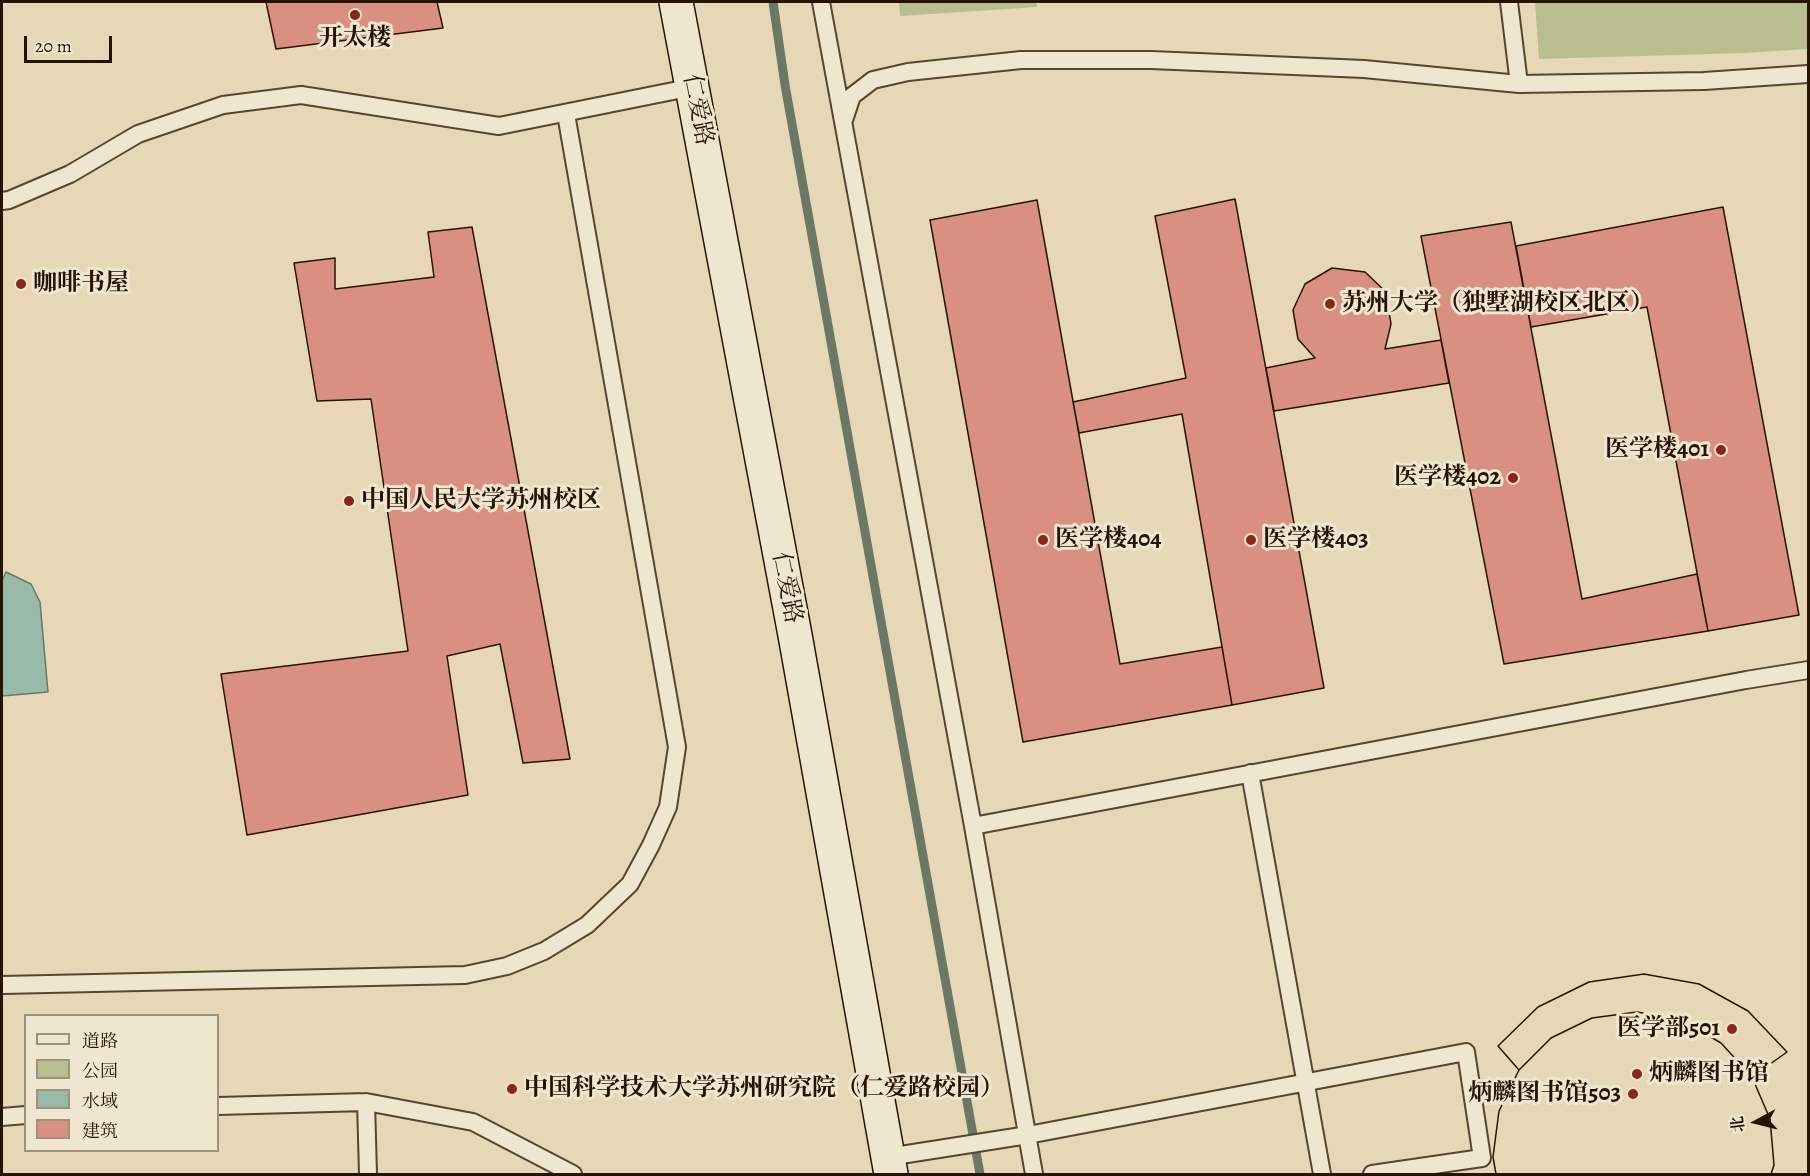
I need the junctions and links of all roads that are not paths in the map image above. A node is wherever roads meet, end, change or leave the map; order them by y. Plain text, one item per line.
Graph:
1 (676, 2) edge
2 (821, 2) edge
3 (1509, 2) edge
4 (1809, 74) edge
5 (1519, 84) junction
6 (693, 87) junction
7 (566, 114) junction
8 (843, 124) junction
9 (2, 201) edge
10 (1809, 670) edge
11 (1250, 773) junction
12 (973, 826) junction
13 (2, 986) edge
14 (1306, 1083) junction
15 (366, 1102) junction
16 (219, 1106) edge
17 (24, 1115) edge
18 (2, 1117) edge
19 (1028, 1135) junction
20 (889, 1166) edge
21 (368, 1174) edge
22 (573, 1174) edge
23 (1034, 1174) edge
24 (1322, 1174) edge
25 (1372, 1174) edge

1 - 6 main road, 仁爱路
2 - 8 lane
3 - 5 lane
4 - 5 lane
5 - 8 lane
6 - 7 lane
6 - 20 main road, 仁爱路
7 - 9 lane
7 - 13 lane
8 - 12 lane
10 - 11 lane
11 - 12 lane
11 - 14 lane
12 - 19 lane
14 - 19 lane
14 - 24 lane
14 - 25 lane
15 - 16 lane
15 - 21 lane
15 - 22 lane
17 - 18 lane
19 - 20 lane
19 - 23 lane

